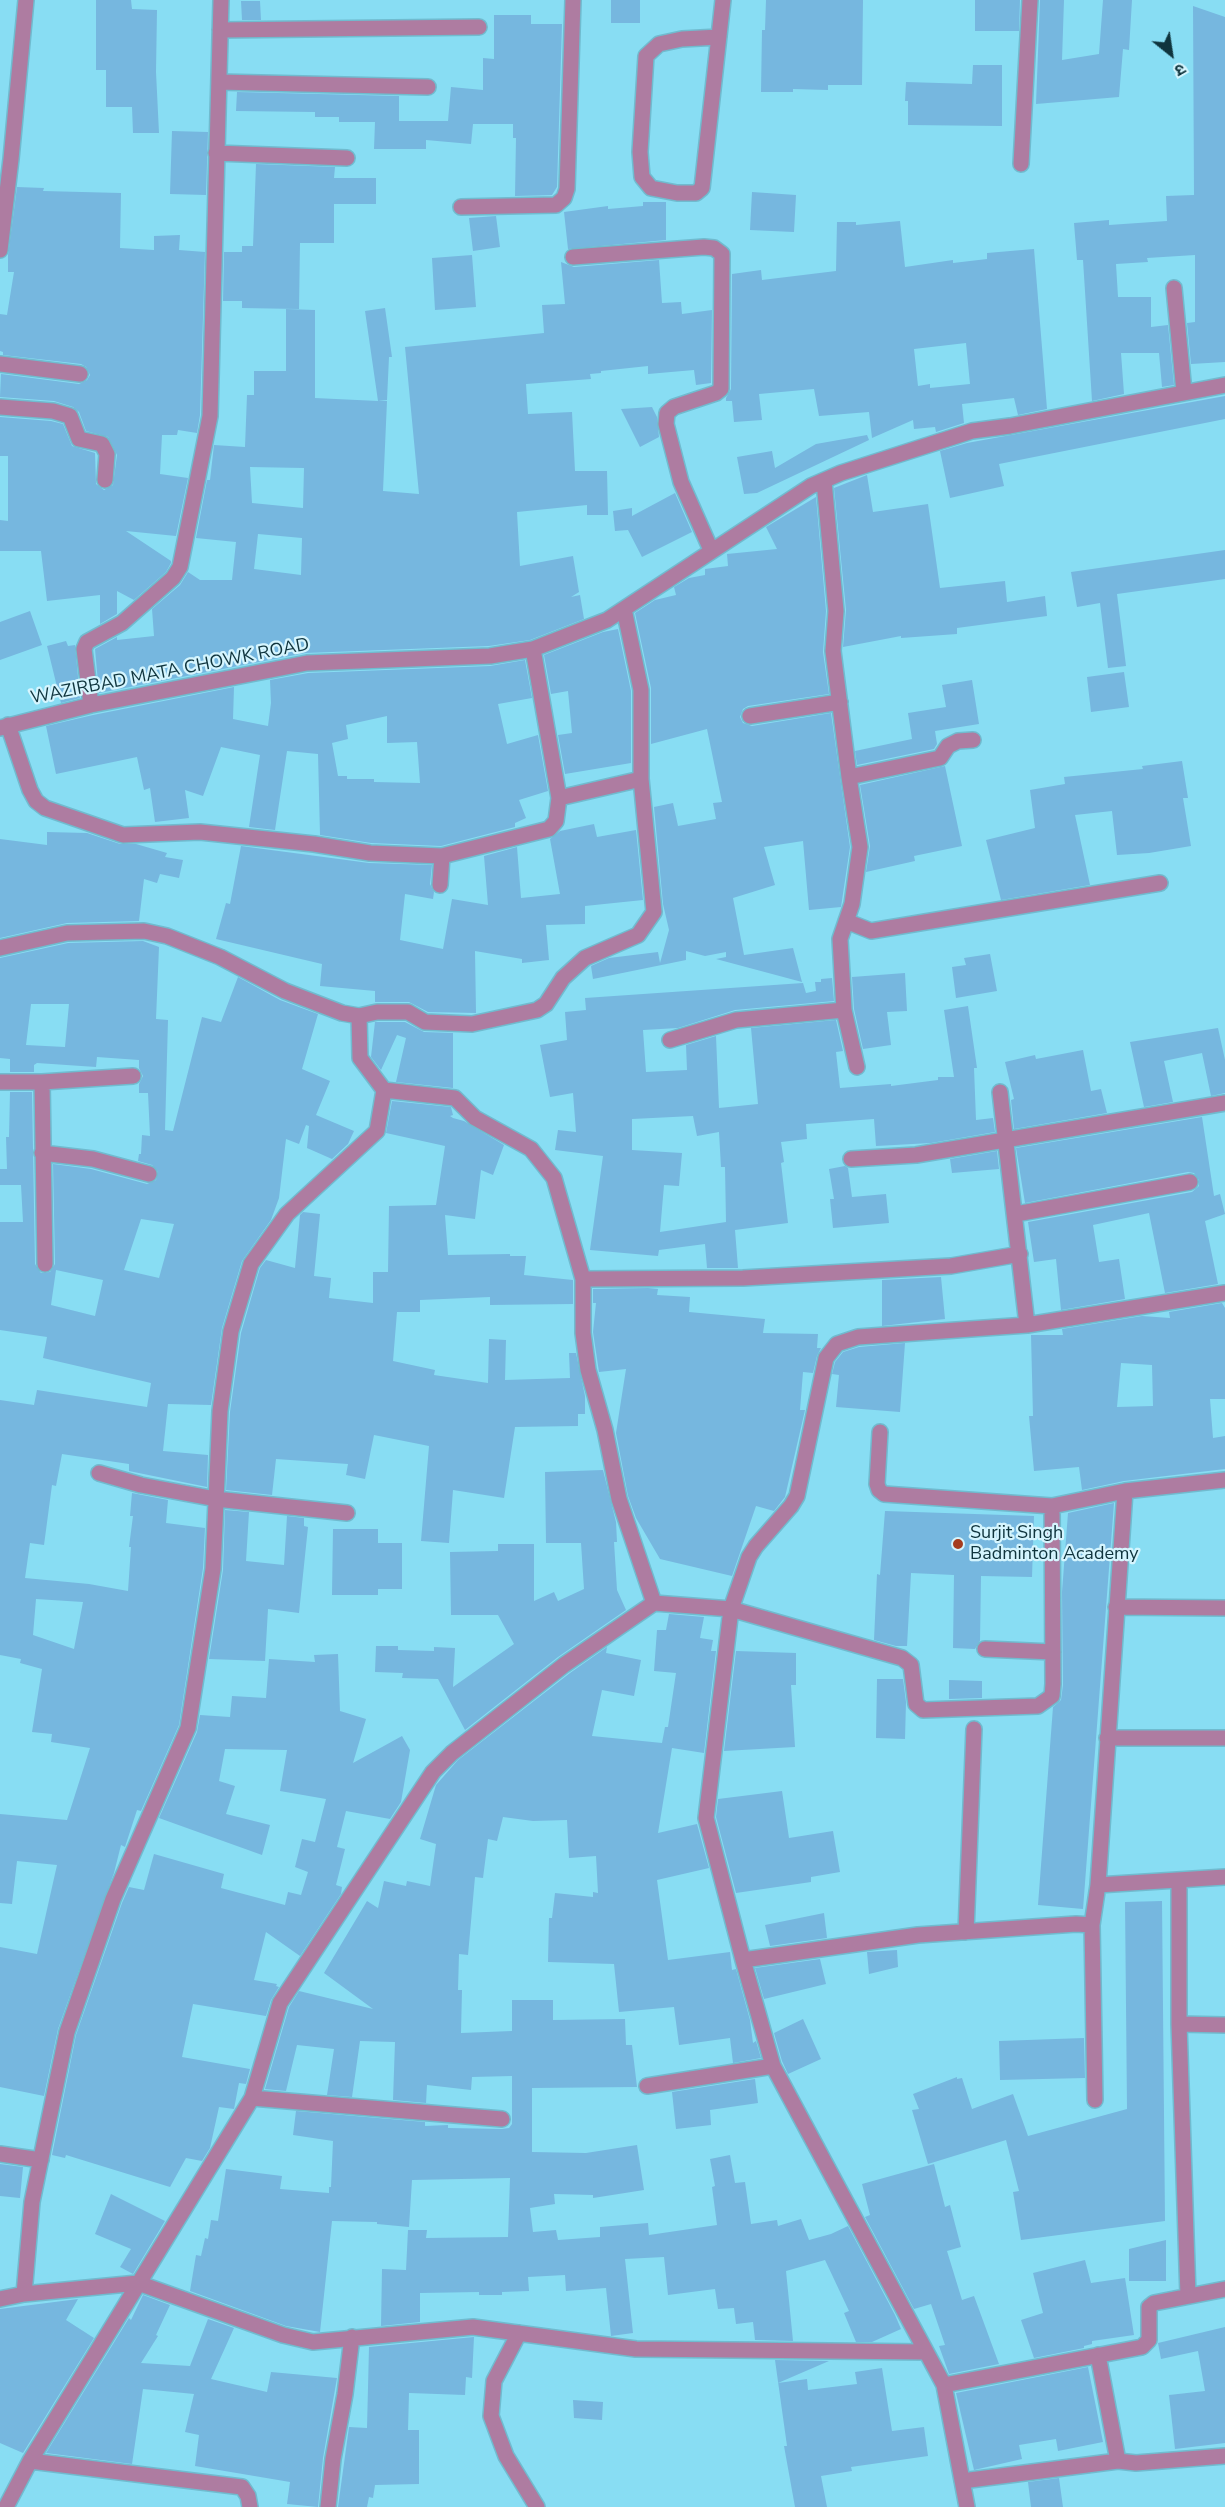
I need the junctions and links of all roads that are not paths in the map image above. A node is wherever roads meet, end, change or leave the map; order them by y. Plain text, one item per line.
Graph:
1 (26, 0) edge
2 (221, 0) edge
3 (573, 0) edge
4 (723, 0) edge
5 (1030, 0) edge
6 (479, 27) dead end
7 (220, 30) junction
8 (719, 37) junction
9 (219, 82) junction
10 (428, 87) dead end
11 (216, 153) junction
12 (6, 158) edge
13 (347, 158) dead end
14 (1021, 164) dead end
15 (461, 207) dead end
16 (0, 250) edge
17 (573, 257) dead end
18 (1174, 288) dead end
19 (0, 364) edge
20 (80, 374) dead end
21 (1225, 385) edge
22 (1184, 392) junction
23 (0, 407) edge
24 (105, 480) dead end
25 (824, 481) junction
26 (711, 550) junction
27 (624, 609) junction
28 (533, 649) junction
29 (840, 702) junction
30 (91, 705) junction
31 (750, 716) dead end
32 (4, 727) edge
33 (973, 740) dead end
34 (849, 777) junction
35 (641, 779) junction
36 (560, 798) junction
37 (442, 856) junction
38 (1160, 883) dead end
39 (440, 885) dead end
40 (846, 921) junction
41 (0, 948) edge
42 (844, 1010) junction
43 (359, 1016) junction
44 (670, 1040) dead end
45 (857, 1067) dead end
46 (133, 1076) dead end
47 (0, 1082) edge
48 (42, 1082) junction
49 (384, 1090) junction
50 (1000, 1092) dead end
51 (1225, 1103) edge
52 (1007, 1141) junction
53 (42, 1154) junction
54 (851, 1159) dead end
55 (148, 1174) dead end
56 (1190, 1182) dead end
57 (1016, 1214) junction
58 (1020, 1254) junction
59 (45, 1264) dead end
60 (584, 1279) junction
61 (1225, 1293) edge
62 (1027, 1325) junction
63 (880, 1432) dead end
64 (99, 1473) dead end
65 (1225, 1480) edge
66 (1125, 1491) junction
67 (216, 1499) junction
68 (1052, 1506) junction
69 (348, 1513) dead end
70 (654, 1603) junction
71 (1116, 1607) junction
72 (1225, 1608) edge
73 (731, 1610) junction
74 (985, 1649) dead end
75 (1053, 1652) junction
76 (974, 1729) dead end
77 (1107, 1738) junction
78 (1225, 1738) edge
79 (1225, 1878) edge
80 (1179, 1880) junction
81 (1098, 1885) junction
82 (1092, 1925) junction
83 (966, 1932) junction
84 (743, 1960) junction
85 (1179, 2024) junction
86 (1225, 2025) edge
87 (774, 2066) junction
88 (647, 2086) dead end
89 (252, 2098) junction
90 (1095, 2100) dead end
91 (502, 2119) dead end
92 (0, 2154) edge
93 (41, 2160) junction
94 (138, 2283) junction
95 (1225, 2289) edge
96 (24, 2294) junction
97 (1188, 2296) junction
98 (0, 2299) edge
99 (519, 2333) junction
100 (352, 2337) junction
101 (926, 2352) junction
102 (1098, 2355) junction
103 (944, 2385) junction
104 (1225, 2456) edge
105 (30, 2461) junction
106 (1118, 2461) junction
107 (962, 2481) junction
108 (6, 2507) edge
109 (250, 2507) edge
110 (328, 2507) edge
111 (537, 2507) edge
112 (967, 2507) edge

1 - 12 street
2 - 7 street
3 - 15 street
4 - 8 street
5 - 14 street
6 - 7 street
7 - 9 street
8 - 8 street
9 - 10 street
9 - 11 street
11 - 13 street
11 - 30 street
12 - 16 street
17 - 26 street
18 - 22 street
19 - 20 street
21 - 22 street, WAZIRBAD MATA CHOWK ROAD
22 - 25 street, WAZIRBAD MATA CHOWK ROAD
23 - 24 street
25 - 26 street, WAZIRBAD MATA CHOWK ROAD
25 - 29 street
26 - 27 street, WAZIRBAD MATA CHOWK ROAD
27 - 28 street, WAZIRBAD MATA CHOWK ROAD
27 - 35 street
28 - 30 street, WAZIRBAD MATA CHOWK ROAD
28 - 36 street
29 - 31 street
29 - 34 street
30 - 32 street, WAZIRBAD MATA CHOWK ROAD
32 - 37 street
33 - 34 street
34 - 40 street
35 - 36 street
35 - 43 street
36 - 37 street
37 - 39 street
38 - 40 street
40 - 42 street
41 - 43 street
42 - 44 street
42 - 45 street
43 - 49 street
46 - 48 street
47 - 48 street
48 - 53 street
49 - 60 street
49 - 67 street
50 - 52 street
51 - 52 street
52 - 54 street
52 - 57 street
53 - 55 street
53 - 59 street
56 - 57 street
57 - 58 street
58 - 60 street
58 - 62 street
60 - 70 street
61 - 62 street
62 - 73 street
63 - 68 street
64 - 67 street
65 - 66 street
66 - 68 street
66 - 71 street
67 - 69 street
67 - 93 street
68 - 75 street
70 - 73 street
70 - 89 street
71 - 72 street
71 - 77 street
73 - 75 street
73 - 84 street
74 - 75 street
76 - 83 street
77 - 78 street
77 - 81 street
79 - 80 street
80 - 81 street
80 - 85 street
81 - 82 street
82 - 83 street
82 - 90 street
83 - 84 street
84 - 87 street
85 - 86 street
85 - 97 street
87 - 88 street
87 - 101 street
89 - 91 street
89 - 94 street
92 - 93 street
93 - 96 street
94 - 96 street
94 - 100 street
94 - 105 street
95 - 97 street
96 - 98 street
97 - 102 street
99 - 100 street
99 - 101 street
99 - 111 street
100 - 110 street
101 - 103 street
102 - 103 street
102 - 106 street
103 - 107 street
104 - 106 street
105 - 108 street
105 - 109 street
106 - 107 street
107 - 112 street

